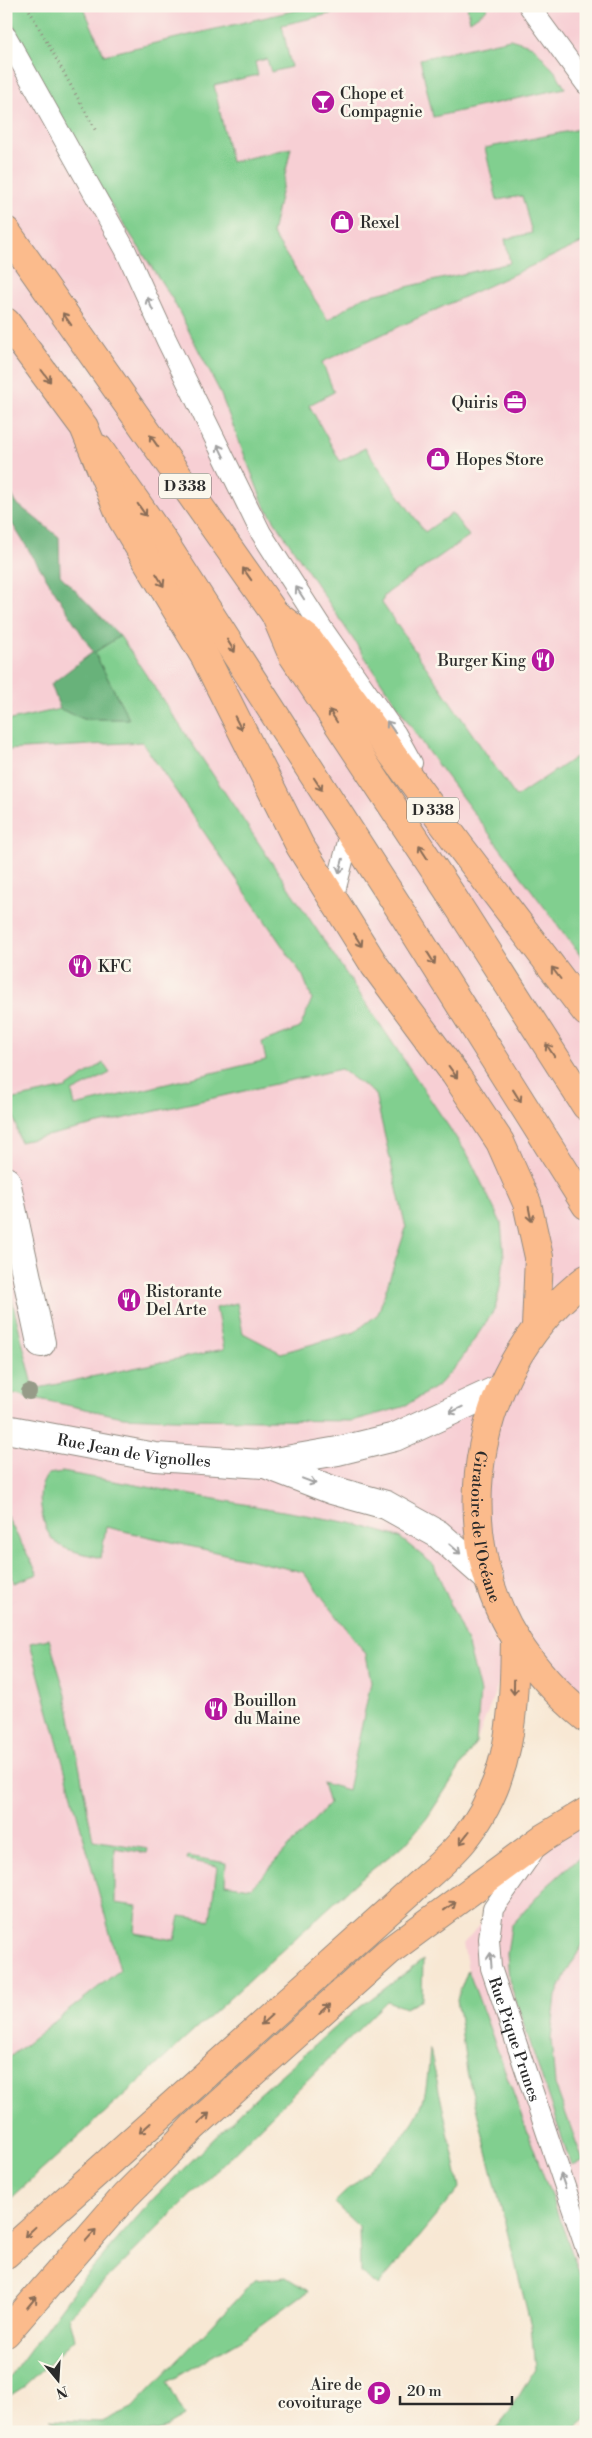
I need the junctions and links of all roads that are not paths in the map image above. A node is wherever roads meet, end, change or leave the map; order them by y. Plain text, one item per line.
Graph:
1 (535, 14) edge
2 (6, 36) edge
3 (586, 84) edge
4 (6, 231) edge
5 (6, 322) edge
6 (84, 427) junction
7 (275, 614) junction
8 (350, 834) junction
9 (459, 845) junction
10 (333, 898) junction
11 (586, 1012) edge
12 (586, 1106) edge
13 (6, 1181) edge
14 (586, 1205) edge
15 (586, 1279) edge
16 (536, 1327) junction
17 (41, 1343) dead end
18 (499, 1388) junction
19 (6, 1429) edge
20 (263, 1464) junction
21 (489, 1579) junction
22 (515, 1638) junction
23 (586, 1718) edge
24 (586, 1812) edge
25 (543, 1838) junction
26 (586, 2249) edge
27 (6, 2254) edge
28 (6, 2333) edge

1 - 3 lane
9 -> 2 lane
7 -> 4 main road, D 338
5 -> 6 main road, D 338
6 -> 8 main road, D 338
6 -> 10 main road, D 338
7 - 9 main road, D 338
12 -> 7 main road, D 338
8 -> 10 lane
8 -> 14 main road, D 338
11 -> 9 main road, D 338
10 -> 16 main road, D 338
13 - 17 street
15 - 16 main road, Giratoire de l'Océane
16 - 18 main road, Giratoire de l'Océane
18 -> 20 street, Rue Jean de Vignolles
18 - 21 main road, Giratoire de l'Océane
19 - 20 street, Rue Jean de Vignolles
20 -> 21 street, Rue Jean de Vignolles
21 - 22 main road, Giratoire de l'Océane
22 - 23 main road, Giratoire de l'Océane
22 -> 27 main road
24 - 25 main road
26 -> 25 lane, Rue Pique Prunes
28 -> 25 main road

